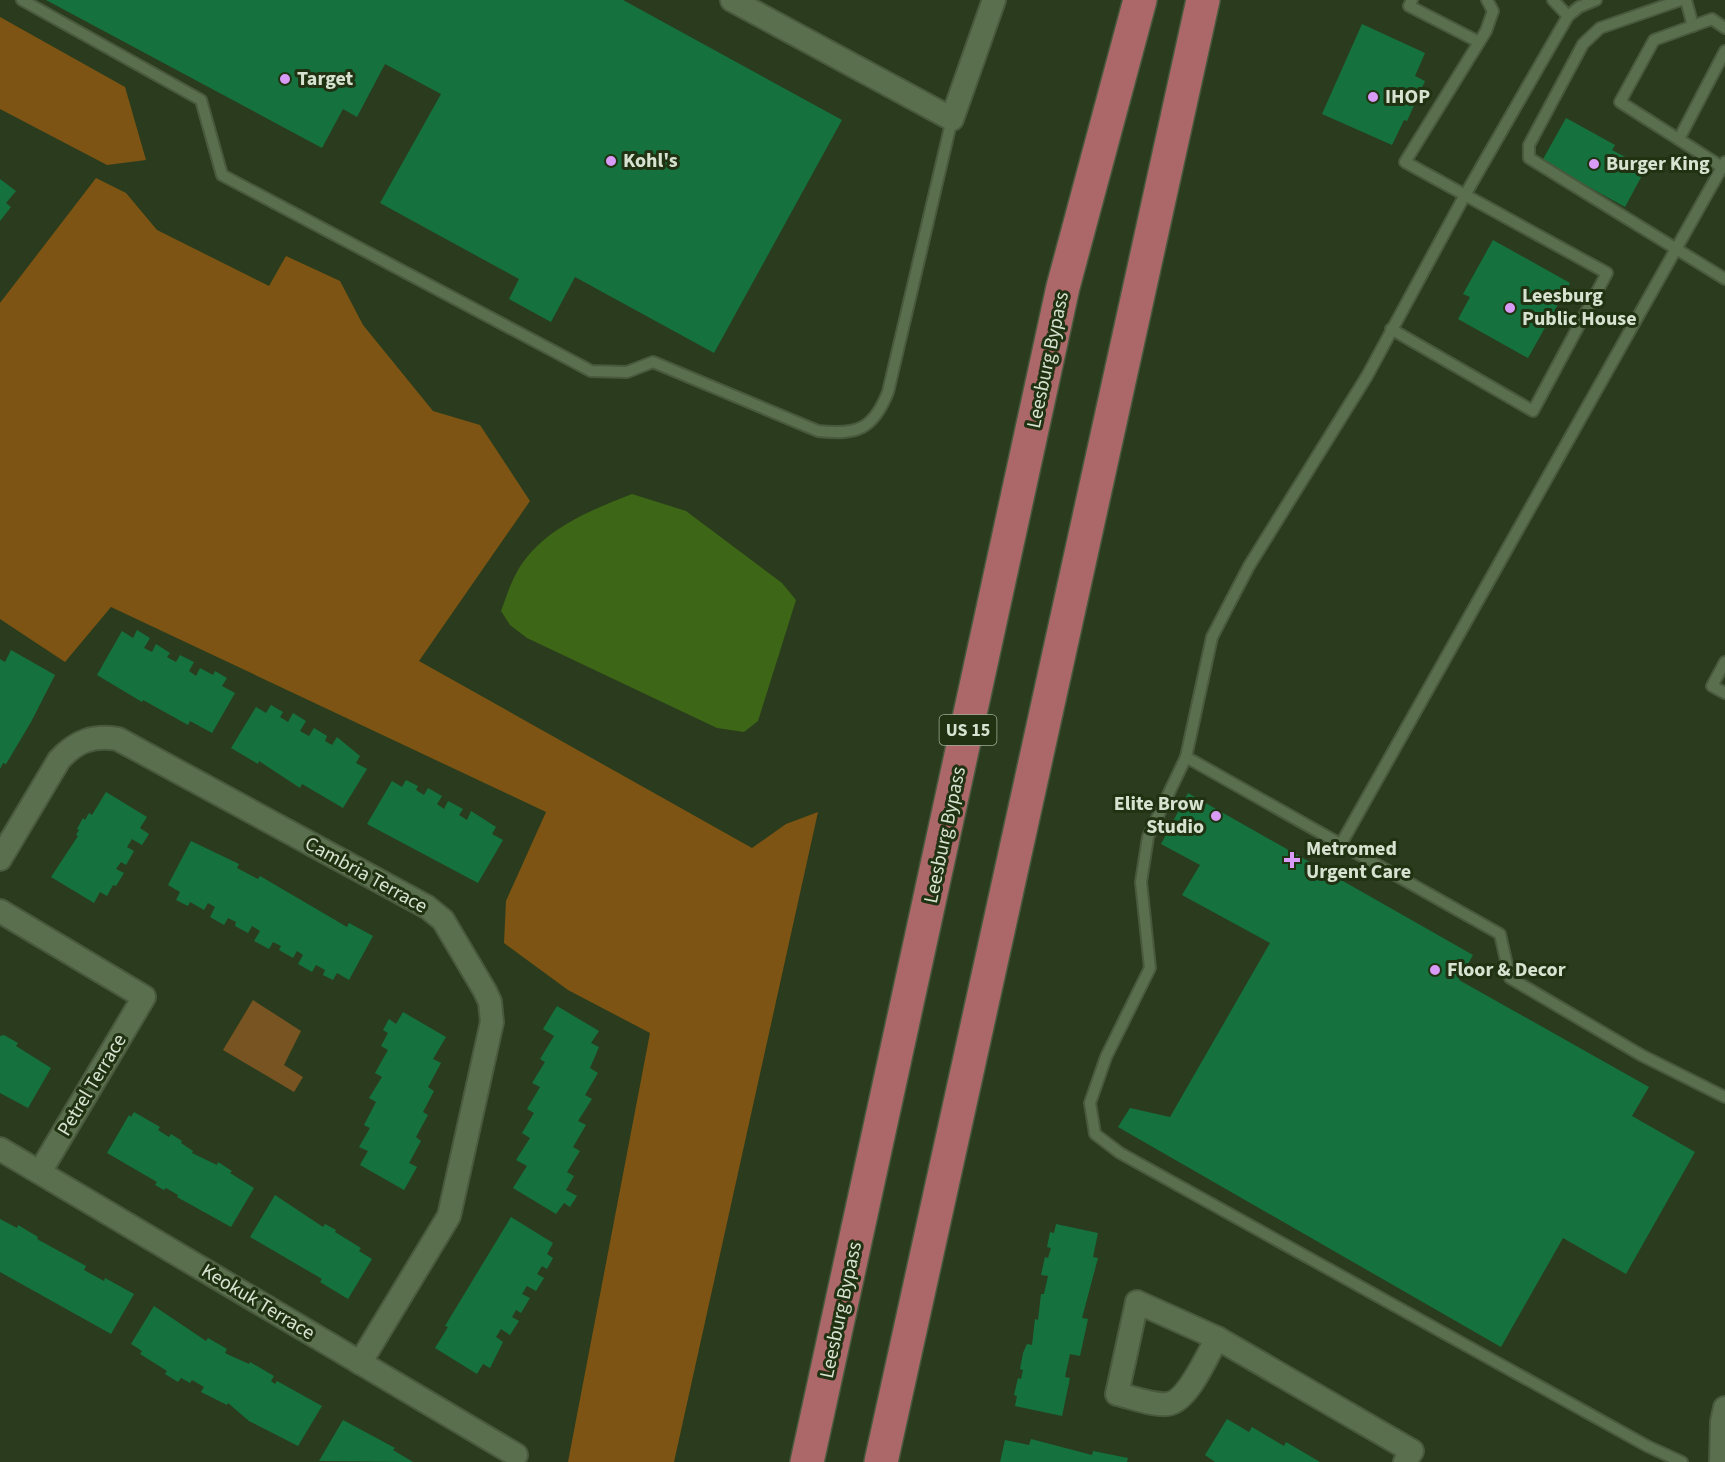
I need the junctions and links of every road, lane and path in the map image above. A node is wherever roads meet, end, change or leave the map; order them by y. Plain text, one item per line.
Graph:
1 (22, 0) edge
2 (732, 0) edge
3 (994, 0) edge
4 (1140, 0) edge
5 (1203, 0) edge
6 (1412, 0) edge
7 (1486, 0) edge
8 (1554, 0) edge
9 (1596, 0) edge
10 (1681, 0) edge
11 (1686, 0) edge
12 (1568, 16) junction
13 (1693, 26) junction
14 (1725, 28) edge
15 (1479, 42) junction
16 (1725, 51) edge
17 (952, 119) junction
18 (1679, 139) junction
19 (1723, 164) edge
20 (1465, 195) junction
21 (1675, 249) junction
22 (1725, 279) edge
23 (1392, 329) junction
24 (1725, 662) edge
25 (1725, 693) edge
26 (1186, 758) junction
27 (1341, 844) junction
28 (0, 859) edge
29 (0, 911) edge
30 (1725, 1097) edge
31 (0, 1149) edge
32 (40, 1172) junction
33 (1217, 1338) junction
34 (360, 1363) junction
35 (1725, 1408) edge
36 (516, 1455) dead end
37 (807, 1462) edge
38 (881, 1462) edge
39 (1405, 1462) edge
40 (1682, 1462) edge
41 (1721, 1462) edge

1 - 17 lane
2 - 17 street
3 - 17 street
4 - 37 highway, Leesburg Bypass / US 15
5 - 38 highway
6 - 15 lane
7 - 15 lane
8 - 12 lane
9 - 12 lane
10 - 21 lane
11 - 13 lane
12 - 20 lane
13 - 14 lane
13 - 18 lane
15 - 20 lane
16 - 18 lane
18 - 19 lane
19 - 21 lane
20 - 23 lane
20 - 23 lane
21 - 22 lane
21 - 27 lane
23 - 26 lane
24 - 25 lane
26 - 27 lane
26 - 40 lane
27 - 30 lane
28 - 34 street, Cambria Terrace
29 - 32 street, Petrel Terrace
31 - 32 street, Keokuk Terrace
32 - 34 street, Keokuk Terrace
33 - 33 street
33 - 39 street
34 - 36 street, Keokuk Terrace
35 - 41 street

